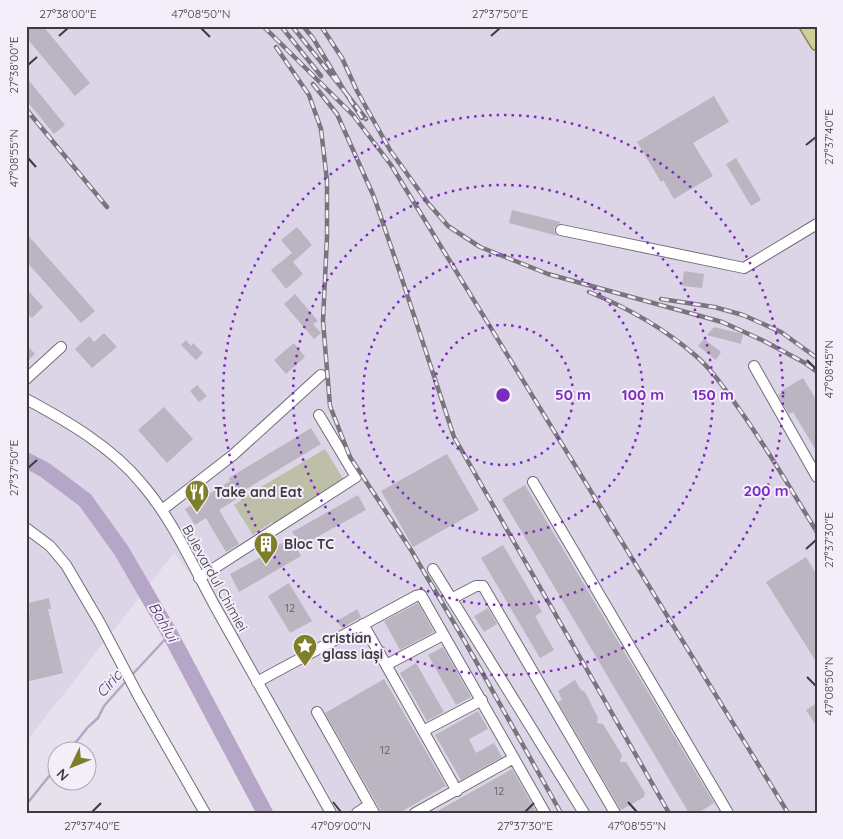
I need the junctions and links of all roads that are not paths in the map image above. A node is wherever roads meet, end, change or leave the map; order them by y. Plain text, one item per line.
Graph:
1 (806, 26) edge
2 (817, 44) edge
3 (817, 224) edge
4 (561, 230) dead end
5 (61, 348) dead end
6 (754, 366) dead end
7 (321, 375) dead end
8 (26, 379) edge
9 (26, 399) edge
10 (318, 415) dead end
11 (817, 477) edge
12 (533, 482) dead end
13 (162, 510) junction
14 (26, 528) edge
15 (433, 569) dead end
16 (199, 578) junction
17 (450, 599) junction
18 (363, 624) junction
19 (443, 635) junction
20 (386, 665) junction
21 (257, 682) junction
22 (482, 700) junction
23 (317, 712) dead end
24 (423, 731) junction
25 (514, 758) junction
26 (457, 791) junction
27 (371, 809) edge
28 (205, 813) edge
29 (332, 813) edge
30 (357, 813) edge
31 (415, 813) edge
32 (545, 813) edge
33 (584, 813) edge
34 (615, 813) edge
35 (728, 813) edge

1 - 2 main road
3 - 4 street
5 - 8 street
6 - 11 street
7 - 13 street
9 - 13 street, Bulevardul Chimiei
10 - 16 street
12 - 35 street
13 - 16 street, Bulevardul Chimiei
14 - 28 street
15 - 17 street
16 - 21 street, Bulevardul Chimiei
17 - 33 street
17 - 34 street
18 - 19 street
18 - 20 street
18 - 21 street
19 - 20 street
19 - 22 street
20 - 24 street
21 - 29 street, Bulevardul Chimiei
22 - 24 street
22 - 25 street
23 - 27 street
24 - 26 street
25 - 26 street
25 - 32 street
26 - 31 street
27 - 30 street

